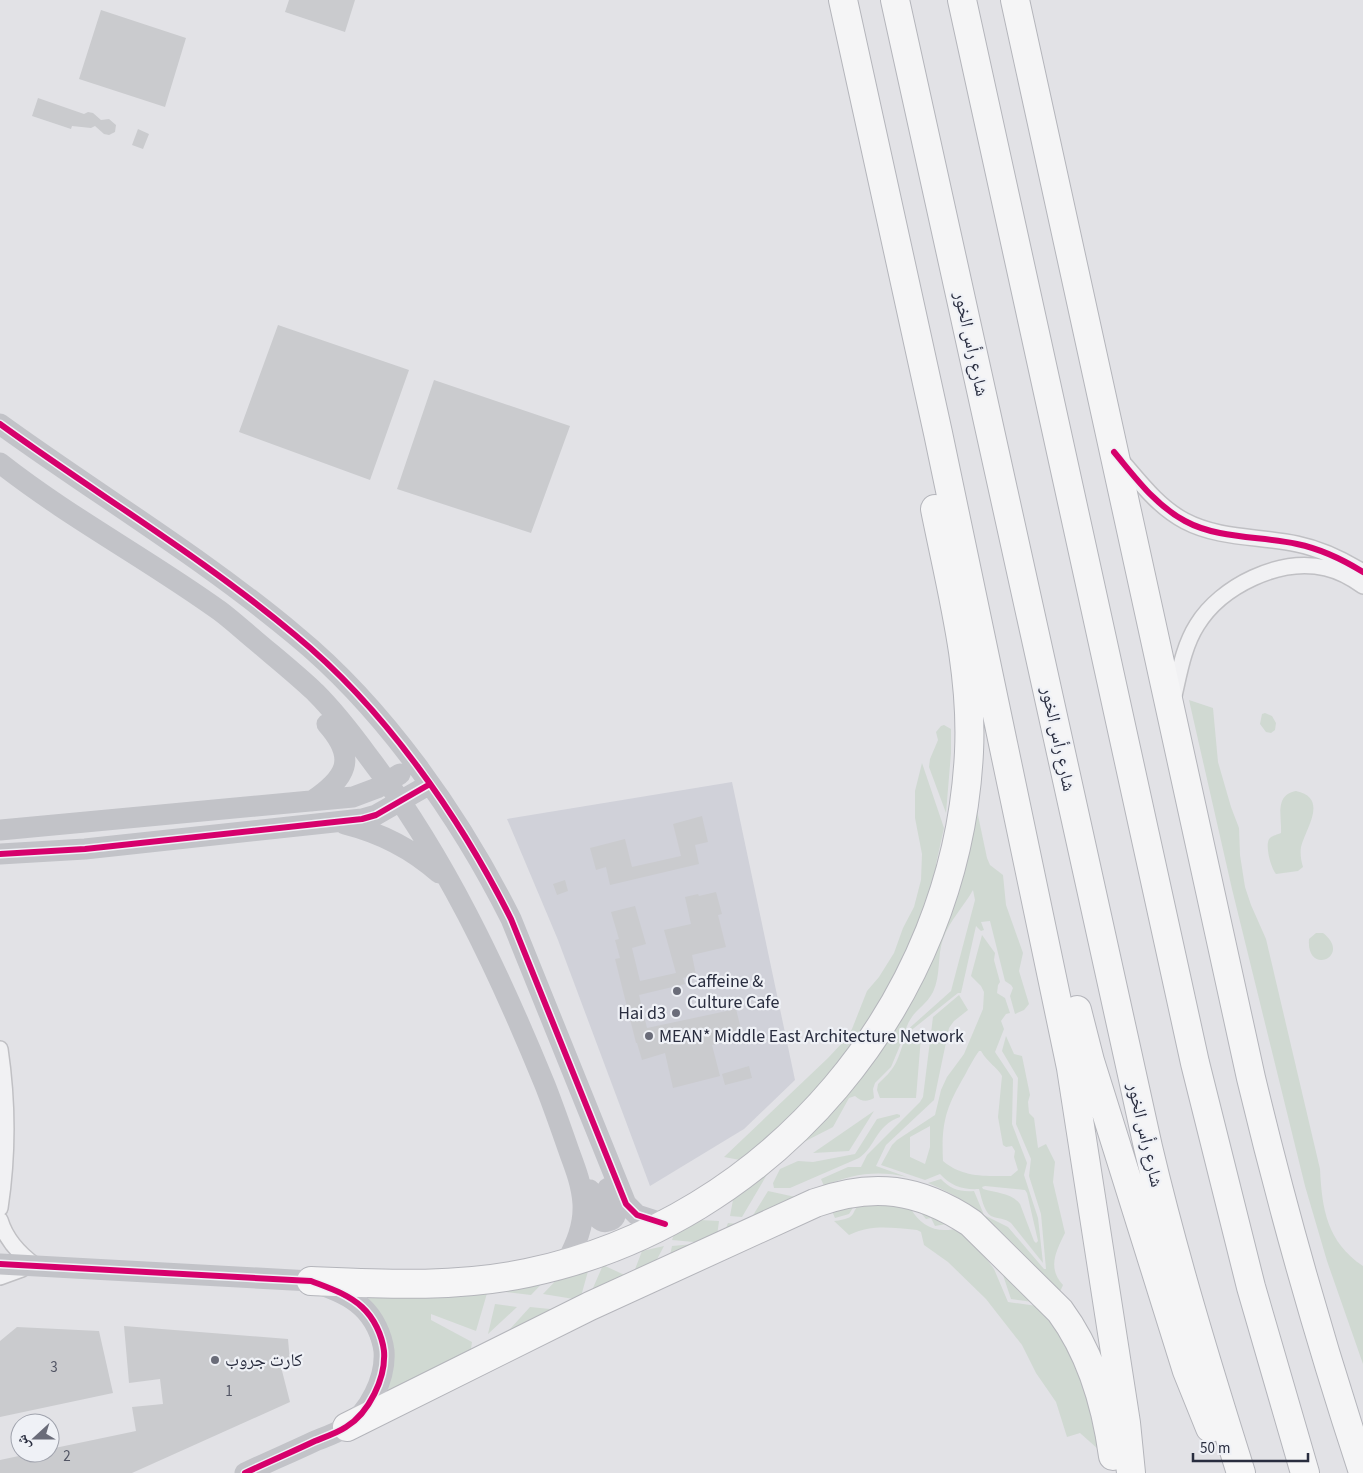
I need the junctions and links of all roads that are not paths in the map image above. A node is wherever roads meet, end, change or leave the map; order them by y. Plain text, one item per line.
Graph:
1 (843, 0) edge
2 (895, 0) edge
3 (962, 0) edge
4 (1015, 0) edge
5 (0, 424) edge
6 (938, 433) junction
7 (1114, 452) junction
8 (0, 463) edge
9 (1363, 572) edge
10 (1363, 586) edge
11 (221, 612) junction
12 (277, 659) junction
13 (1170, 714) junction
14 (401, 746) junction
15 (414, 764) junction
16 (388, 782) junction
17 (417, 798) junction
18 (312, 801) junction
19 (340, 822) junction
20 (0, 830) edge
21 (0, 854) edge
22 (1029, 865) junction
23 (453, 887) junction
24 (0, 1049) edge
25 (601, 1144) junction
26 (567, 1145) junction
27 (0, 1208) edge
28 (0, 1220) edge
29 (665, 1224) junction
30 (566, 1263) junction
31 (0, 1264) edge
32 (36, 1266) junction
33 (0, 1277) edge
34 (311, 1281) junction
35 (347, 1427) junction
36 (1363, 1472) edge
37 (245, 1473) edge
38 (1115, 1473) edge
39 (1131, 1473) edge
40 (1236, 1473) edge
41 (1241, 1473) edge
42 (1305, 1473) edge

1 - 6 highway
2 - 41 highway, شارع رأس الخور
3 - 42 highway
4 - 7 highway
5 - 14 street
6 - 22 highway
6 - 29 highway
7 - 9 street
7 - 13 highway
8 - 11 street
10 - 13 street
11 - 12 street
11 - 14 street
12 - 16 street
12 - 18 street
13 - 36 highway
14 - 15 street
15 - 16 street
15 - 17 street
16 - 17 street
16 - 18 street
17 - 19 street
17 - 23 street
17 - 25 street
18 - 20 street
19 - 21 street
19 - 23 street
22 - 39 highway
22 - 40 highway
23 - 26 street
24 - 27 street
25 - 26 street
25 - 29 street
26 - 30 street
28 - 32 street
29 - 30 highway
30 - 34 highway
31 - 32 street
32 - 33 street
32 - 34 street
34 - 35 street
35 - 37 street
35 - 38 highway

